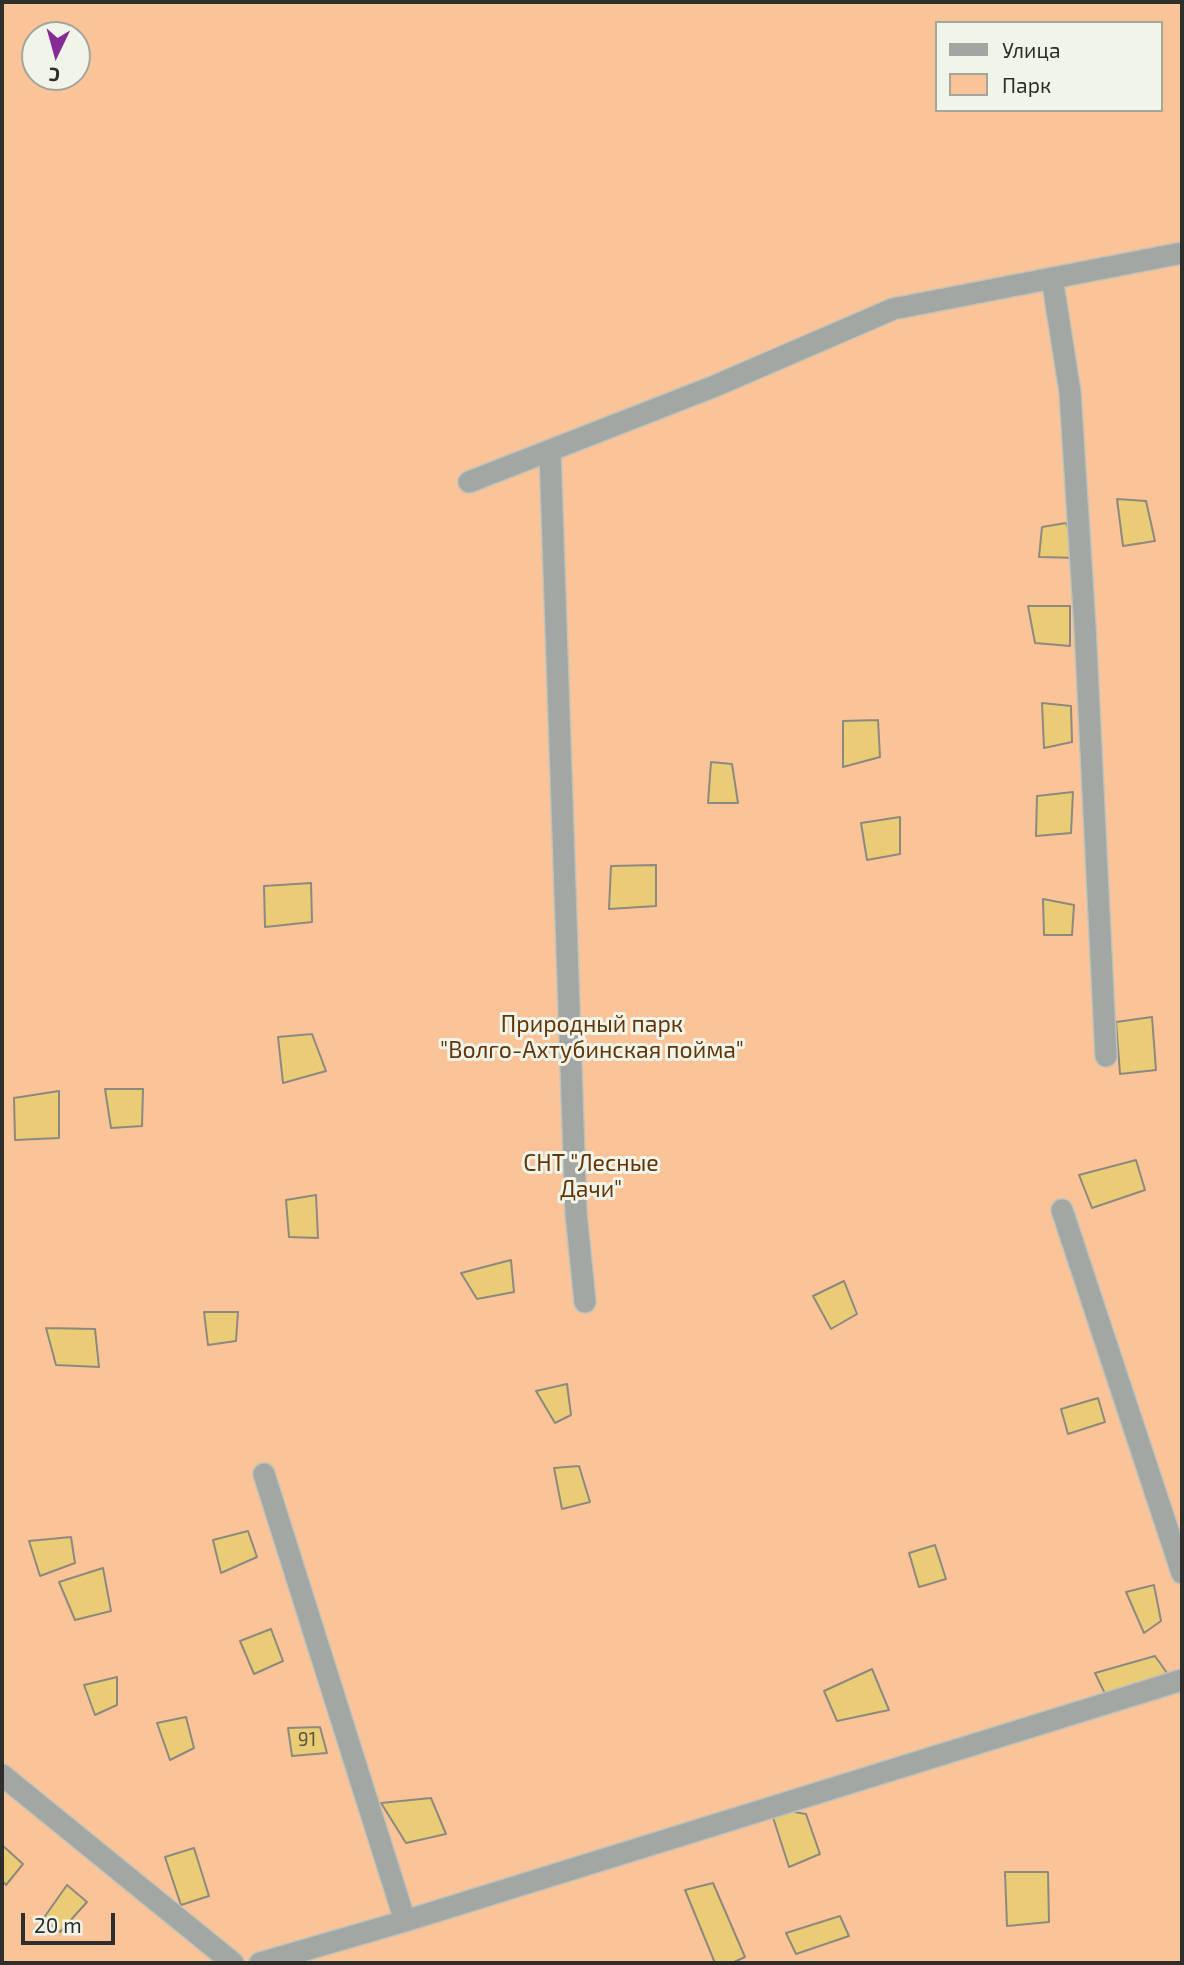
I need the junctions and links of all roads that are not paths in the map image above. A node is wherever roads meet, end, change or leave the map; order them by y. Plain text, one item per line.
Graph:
1 (1182, 253) edge
2 (1052, 278) junction
3 (550, 451) junction
4 (470, 482) dead end
5 (1106, 1056) dead end
6 (1062, 1210) dead end
7 (585, 1302) dead end
8 (264, 1474) dead end
9 (1182, 1573) edge
10 (1182, 1680) edge
11 (2, 1775) edge
12 (405, 1921) junction
13 (233, 1963) edge
14 (260, 1963) edge

1 - 2 street
2 - 3 street
2 - 5 street
3 - 4 street
3 - 7 street
6 - 9 street
8 - 12 street
10 - 12 street
11 - 13 street
12 - 14 street

